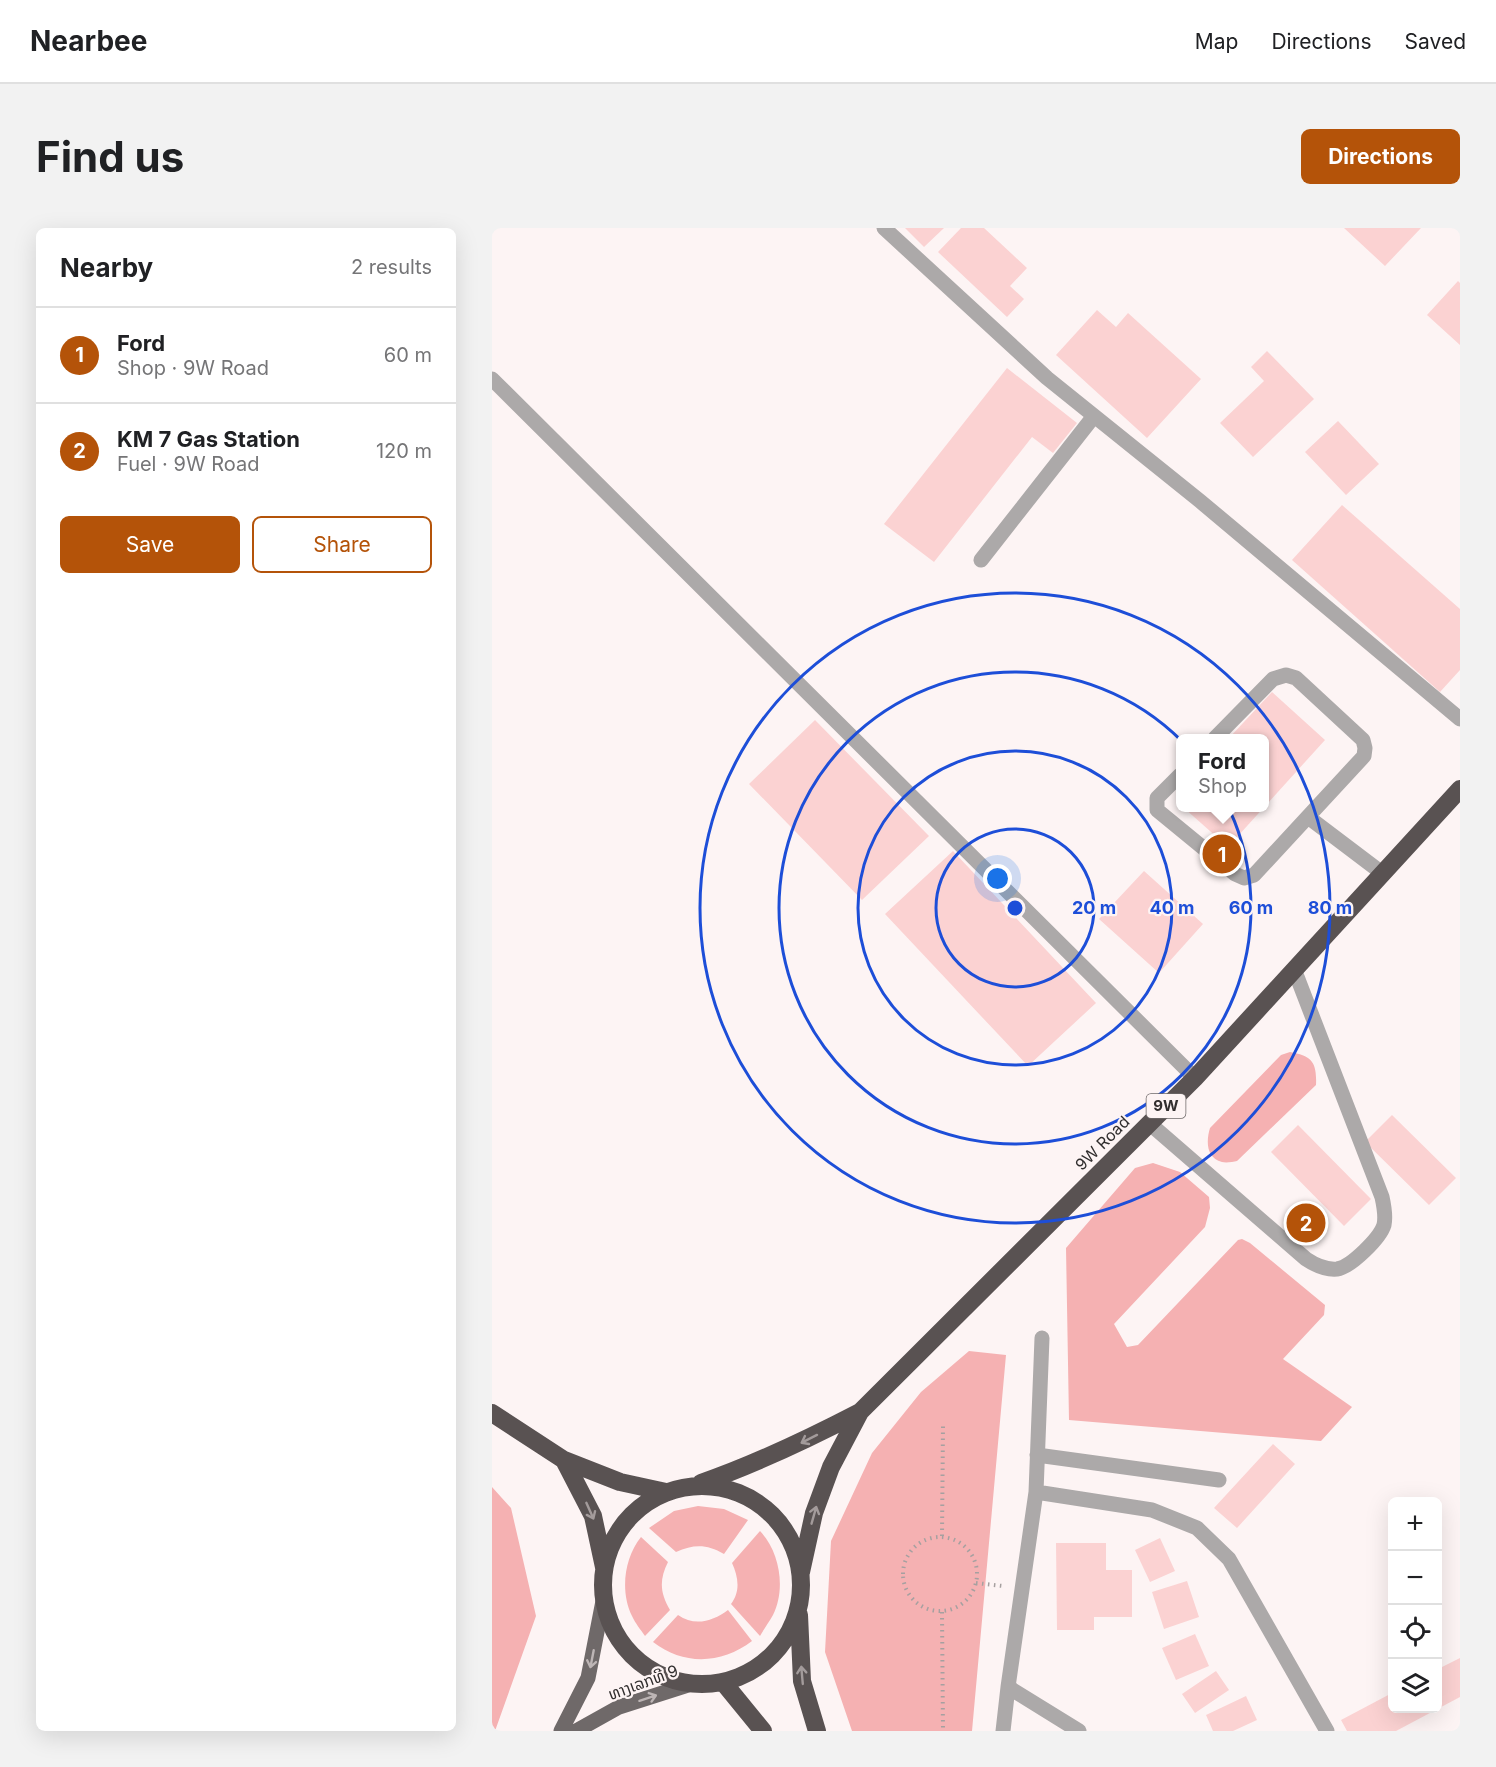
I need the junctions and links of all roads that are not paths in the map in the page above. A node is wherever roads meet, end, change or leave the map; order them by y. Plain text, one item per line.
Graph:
1 (884, 228) edge
2 (492, 379) edge
3 (1094, 416) junction
4 (981, 560) dead end
5 (1460, 718) edge
6 (1219, 734) edge
7 (1176, 779) edge
8 (1460, 789) edge
9 (1308, 817) junction
10 (1382, 873) junction
11 (1294, 969) junction
12 (1195, 1078) junction
13 (1149, 1123) junction
14 (1042, 1338) dead end
15 (860, 1412) junction
16 (492, 1413) edge
17 (1037, 1455) junction
18 (564, 1460) junction
19 (1219, 1480) dead end
20 (690, 1486) junction
21 (666, 1492) junction
22 (1036, 1492) junction
23 (604, 1567) junction
24 (801, 1572) junction
25 (603, 1601) junction
26 (799, 1606) junction
27 (723, 1682) junction
28 (692, 1684) junction
29 (1008, 1687) junction
30 (561, 1731) edge
31 (576, 1731) edge
32 (763, 1731) edge
33 (817, 1731) edge
34 (1003, 1731) edge
35 (1079, 1731) edge
36 (1327, 1731) edge

1 - 3 street
2 - 12 street
3 - 4 street
3 - 5 street
6 - 9 street
7 - 9 street
8 - 10 highway, 9W Road / 9W
9 - 10 street
10 - 11 highway, 9W Road / 9W
11 - 12 highway, 9W Road / 9W
11 - 13 street
12 - 13 highway, 9W Road / 9W
13 - 15 highway, 9W Road / 9W
14 - 17 street
15 -> 20 highway
24 -> 15 highway
16 - 18 highway
17 - 19 street
17 - 22 street
18 - 21 highway
18 -> 23 highway
20 - 21 highway
20 - 24 highway
21 - 23 highway
22 - 29 street
22 - 36 street
23 - 25 highway
24 - 26 highway
25 - 28 highway
25 -> 30 main road, ທາງເລກທີ 9
26 - 27 highway
33 -> 26 highway
27 - 28 highway
27 - 32 highway
31 -> 28 main road, ທາງເລກທີ 9
29 - 34 street
29 - 35 street

